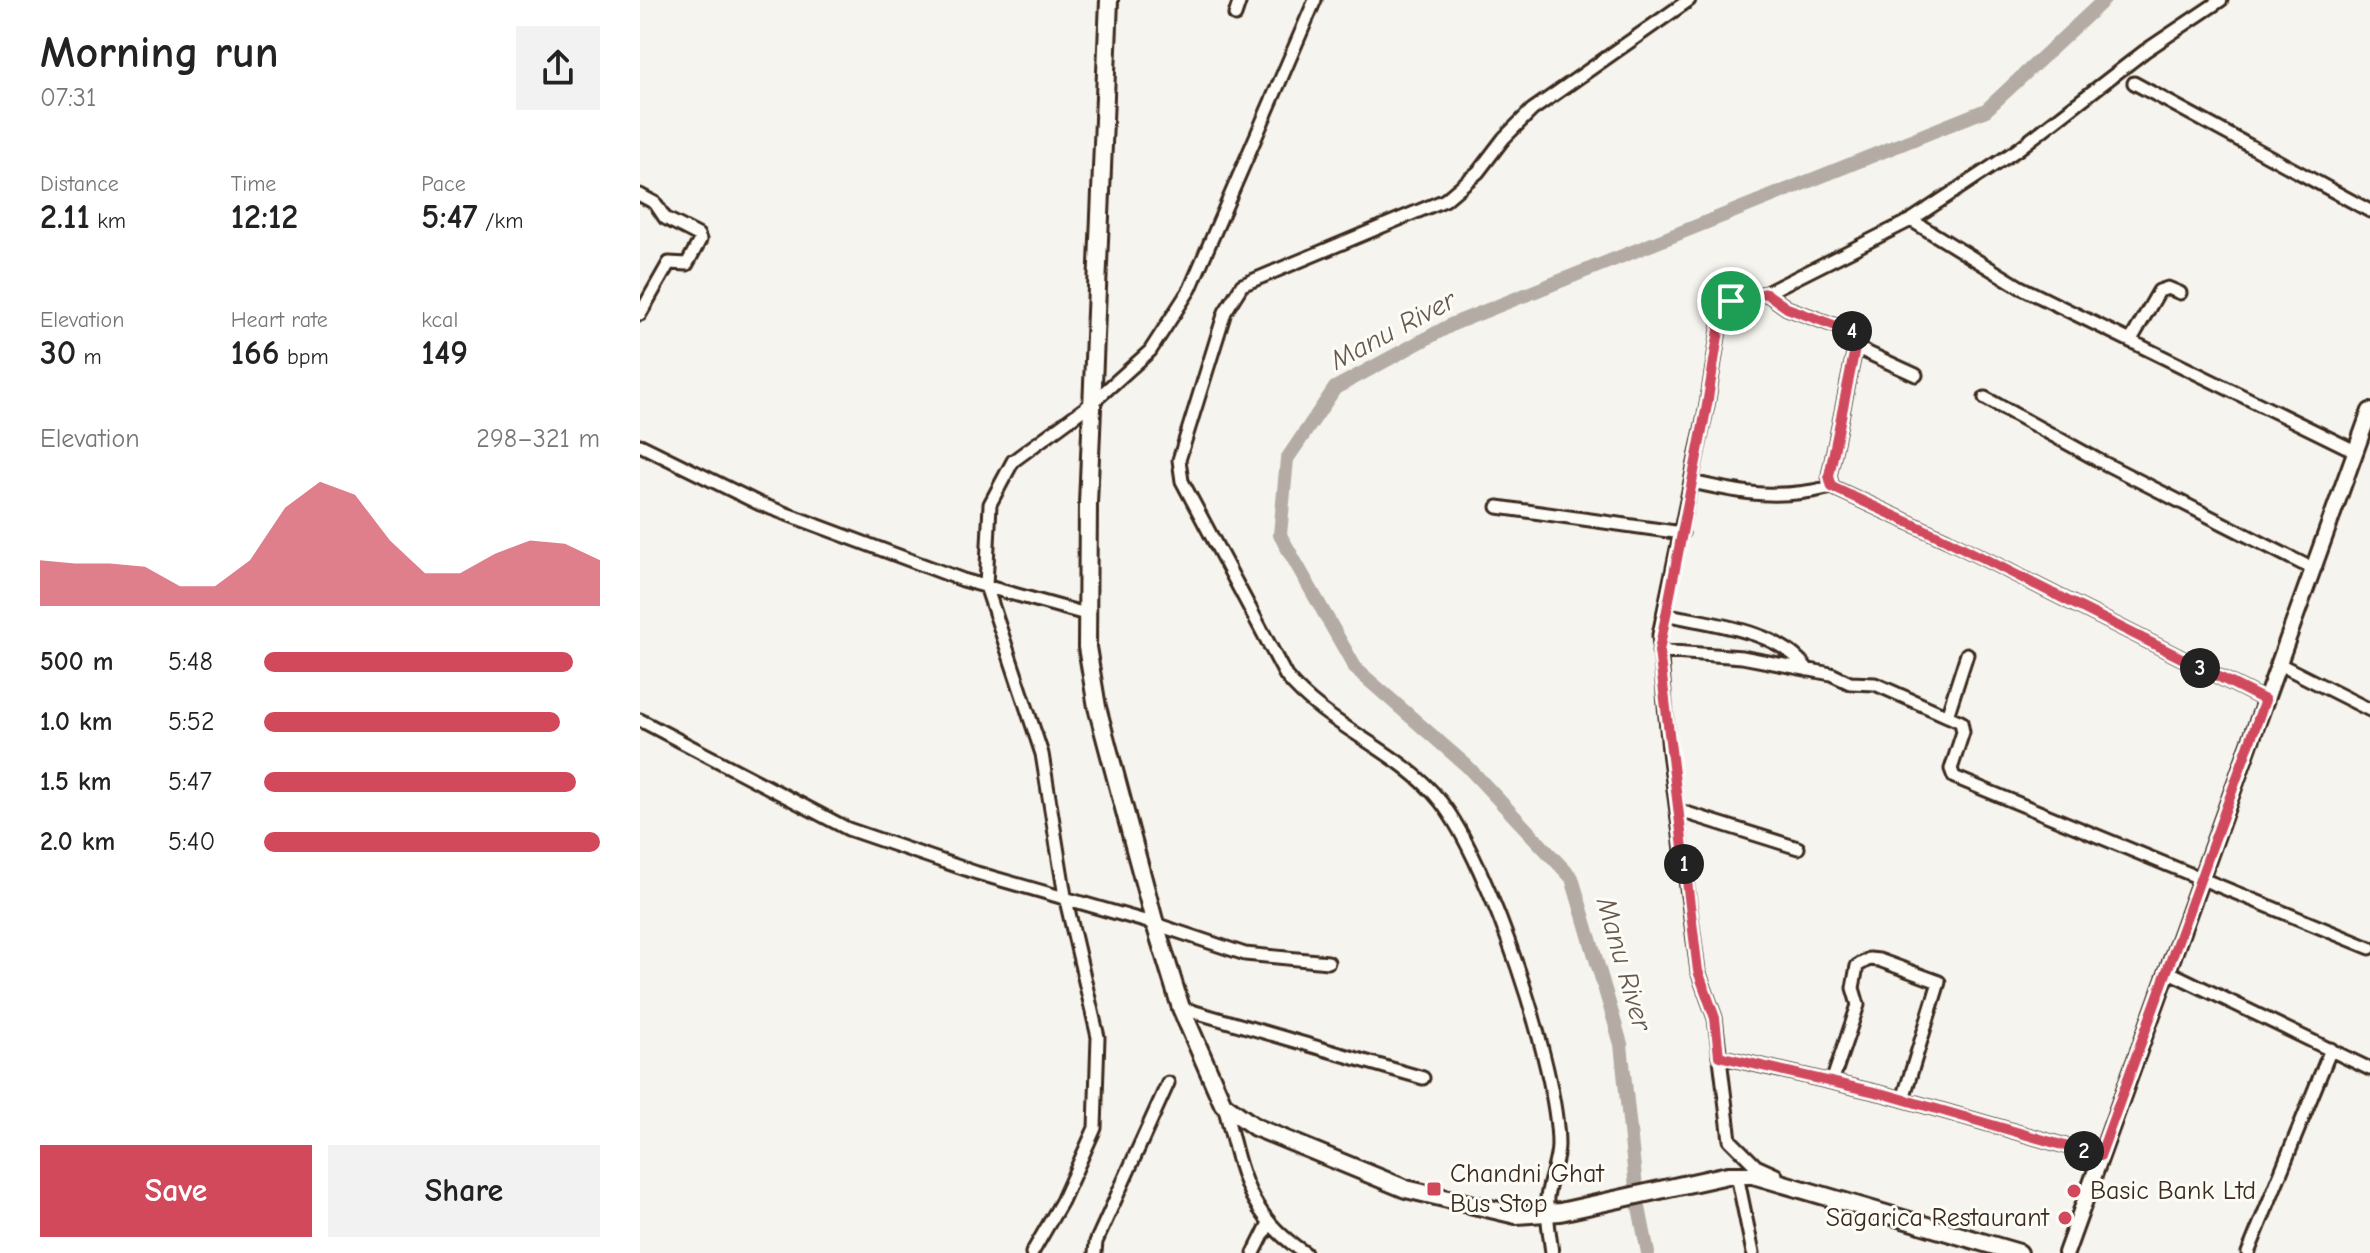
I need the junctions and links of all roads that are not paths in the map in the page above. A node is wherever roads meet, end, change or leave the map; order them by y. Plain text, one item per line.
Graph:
1 (1109, 0) edge
2 (1240, 0) edge
3 (1315, 0) edge
4 (1689, 0) edge
5 (2221, 0) edge
6 (1235, 15) dead end
7 (2134, 83) dead end
8 (640, 195) edge
9 (2370, 211) edge
10 (1911, 220) junction
11 (1766, 293) junction
12 (2180, 293) dead end
13 (640, 314) edge
14 (2132, 338) junction
15 (1857, 348) junction
16 (1916, 375) dead end
17 (1985, 398) dead end
18 (1092, 403) junction
19 (2370, 411) edge
20 (640, 445) edge
21 (2355, 451) junction
22 (1692, 482) junction
23 (1832, 487) junction
24 (1498, 507) dead end
25 (1682, 533) junction
26 (2313, 569) junction
27 (986, 586) junction
28 (1086, 614) junction
29 (1664, 614) junction
30 (1659, 651) junction
31 (1967, 654) dead end
32 (2279, 664) junction
33 (1808, 670) junction
34 (2265, 700) junction
35 (2370, 710) edge
36 (1947, 716) junction
37 (640, 720) edge
38 (1677, 810) junction
39 (1798, 848) dead end
40 (2199, 877) junction
41 (1065, 896) junction
42 (1155, 924) junction
43 (2370, 948) edge
44 (1328, 962) dead end
45 (2167, 971) junction
46 (1181, 1008) junction
47 (2331, 1049) junction
48 (1719, 1056) junction
49 (2370, 1069) edge
50 (1423, 1078) dead end
51 (1832, 1082) junction
52 (1168, 1083) dead end
53 (1903, 1099) junction
54 (1223, 1104) junction
55 (2100, 1156) junction
56 (1733, 1175) junction
57 (1809, 1191) junction
58 (1554, 1214) junction
59 (1268, 1225) junction
60 (1032, 1253) edge
61 (1095, 1253) edge
62 (1254, 1253) edge
63 (1305, 1253) edge
64 (1552, 1253) edge
65 (1753, 1253) edge
66 (2019, 1253) edge
67 (2066, 1253) edge
68 (2248, 1253) edge

1 - 18 highway
2 - 6 street
3 - 18 street
4 - 58 street
5 - 10 street
7 - 9 street
8 - 13 street
10 - 11 street
10 - 14 street
11 - 15 street
11 - 22 street
12 - 14 street
14 - 21 street
15 - 16 street
15 - 23 street
17 - 26 street
18 - 27 street
18 - 28 highway
19 - 21 main road
20 - 27 street
21 - 26 main road
22 - 23 street
22 - 25 street
23 - 34 street
24 - 25 street
25 - 29 street
26 - 32 main road
27 - 28 street
27 - 41 street
28 - 42 highway
29 - 30 street
29 - 33 street
30 - 33 street
30 - 38 street
31 - 36 street
32 - 34 main road
32 - 35 street
33 - 36 street
34 - 40 main road
36 - 40 street
37 - 41 street
38 - 39 street
38 - 48 street
40 - 43 street
40 - 45 main road
41 - 42 street
41 - 60 street
42 - 44 street
42 - 46 highway
45 - 47 street
45 - 55 main road
46 - 50 street
46 - 54 highway
47 - 49 street
47 - 68 street
48 - 51 street
48 - 57 street
51 - 53 street
51 - 53 street
52 - 61 street
53 - 55 street
54 - 58 highway
54 - 59 street
55 - 67 main road
56 - 57 highway
56 - 58 highway
56 - 65 street
57 - 66 highway
58 - 64 street
59 - 62 street
59 - 63 street

